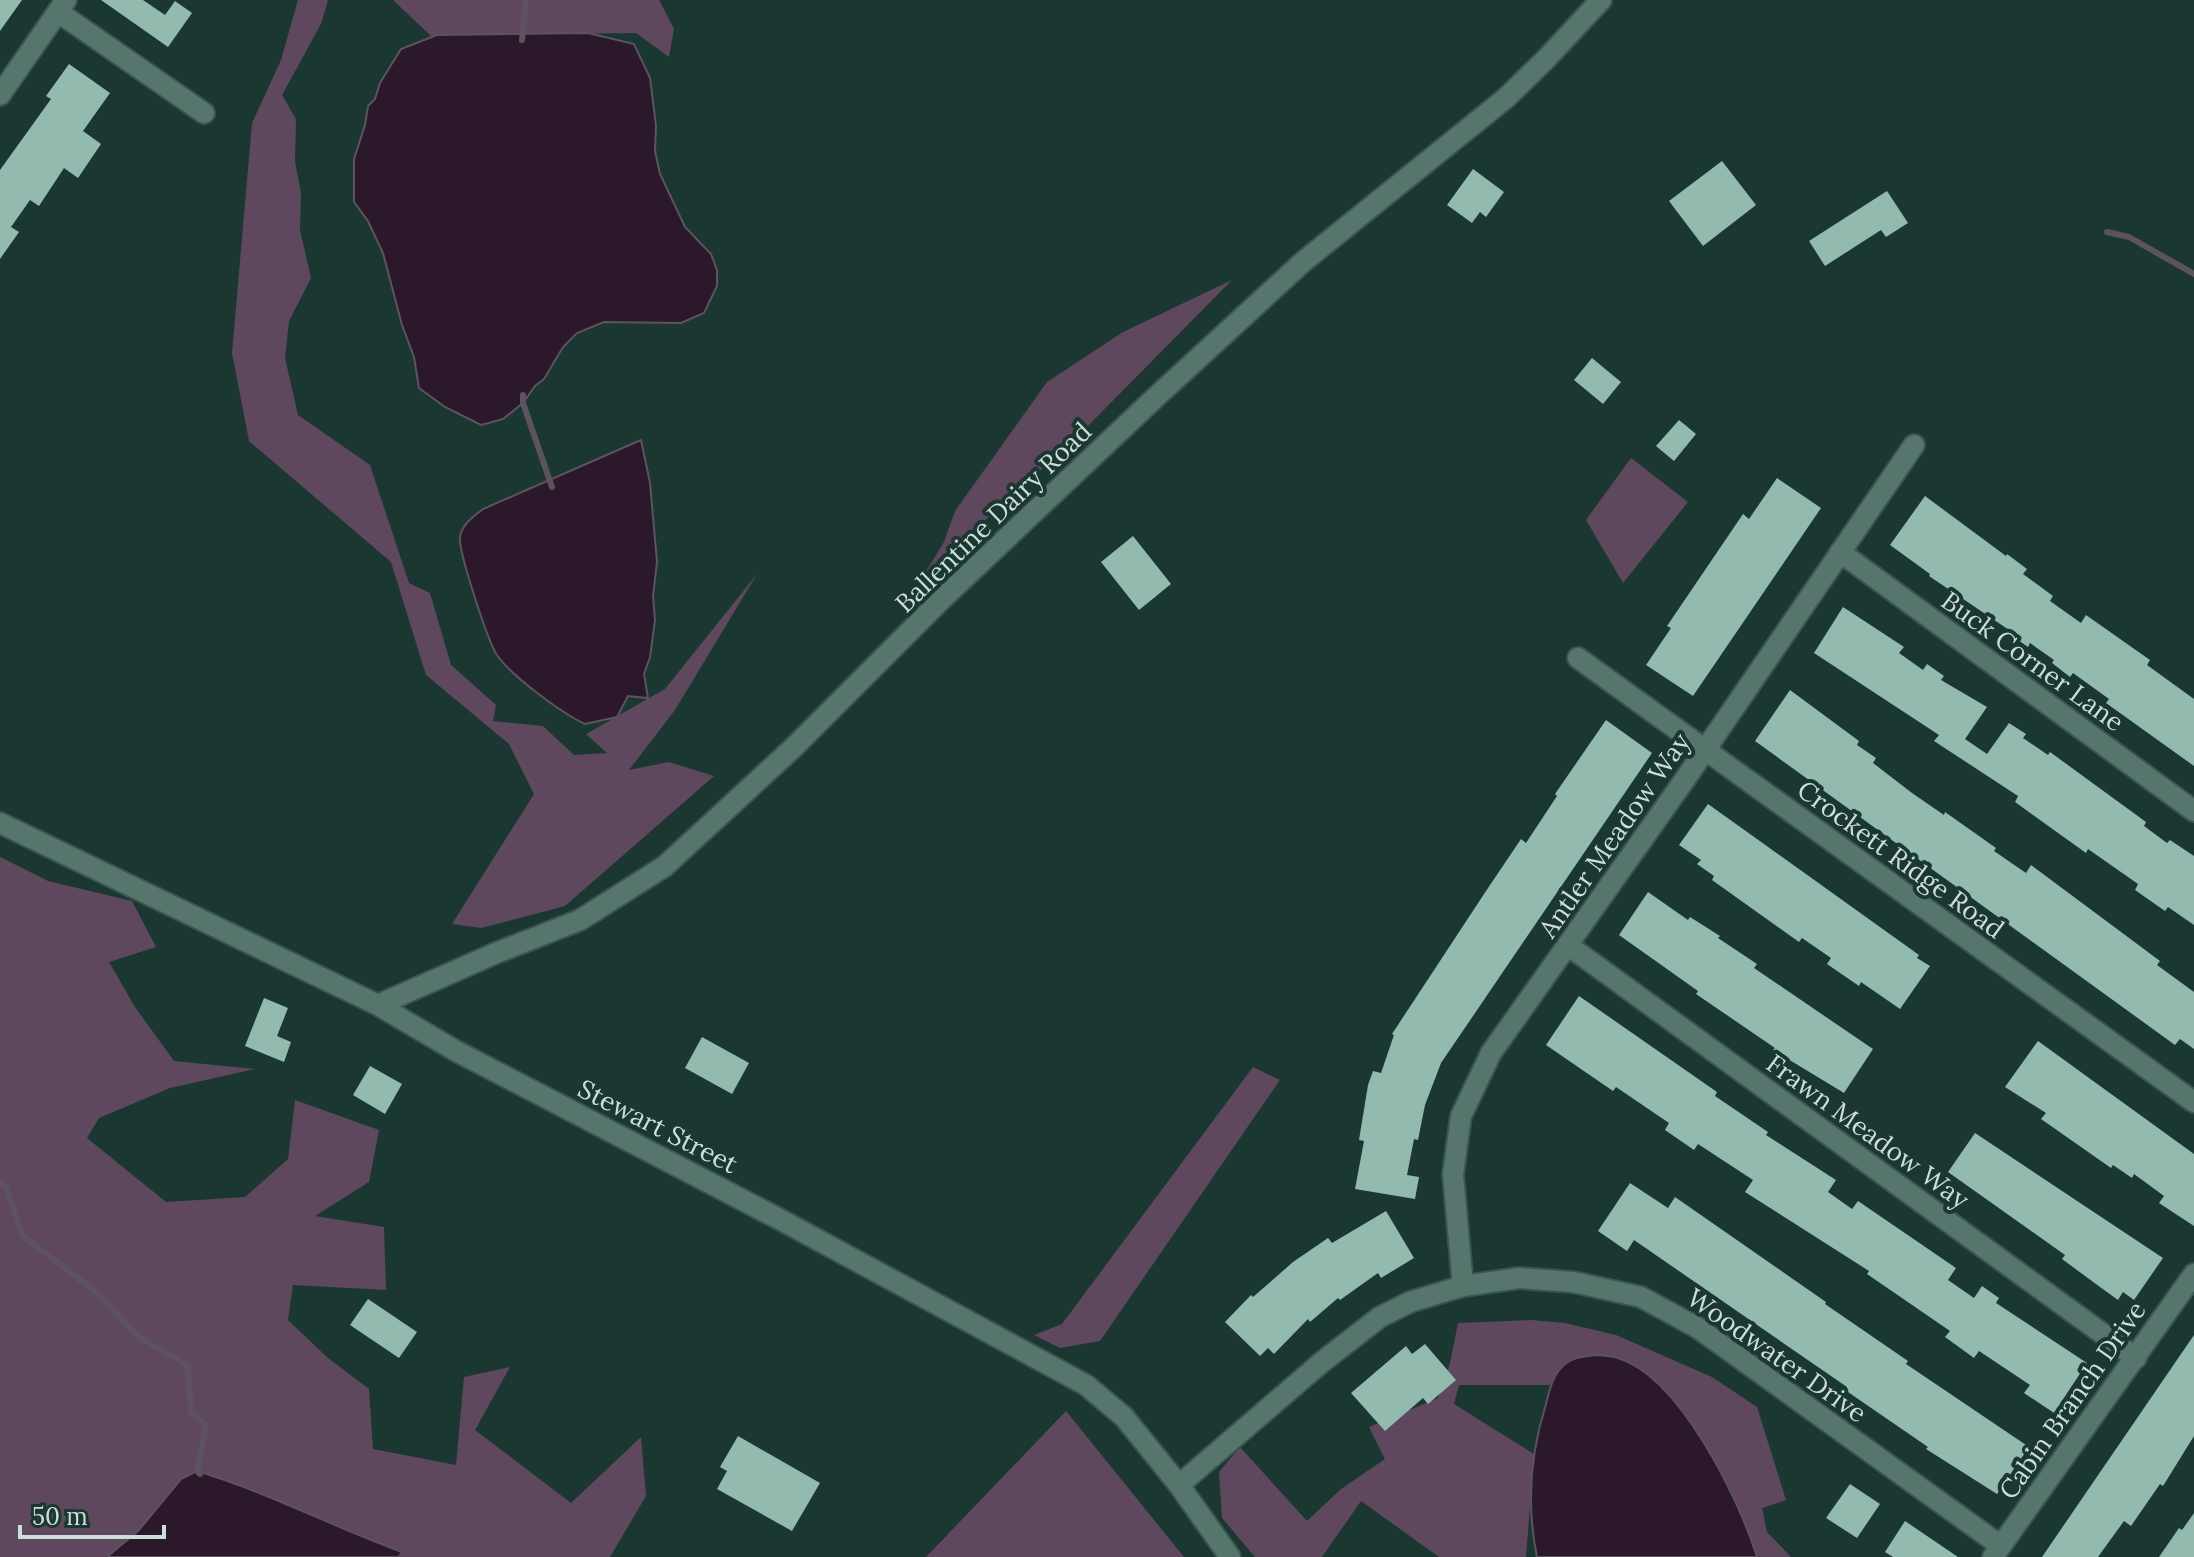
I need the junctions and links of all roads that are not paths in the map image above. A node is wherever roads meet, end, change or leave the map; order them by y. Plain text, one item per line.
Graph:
1 (1601, 0) edge
2 (62, 6) edge
3 (0, 95) edge
4 (204, 113) dead end
5 (1914, 445) dead end
6 (1840, 552) junction
7 (1578, 658) dead end
8 (1705, 750) junction
9 (2194, 811) edge
10 (0, 823) edge
11 (1569, 946) junction
12 (378, 1005) junction
13 (2194, 1102) edge
14 (2194, 1274) edge
15 (1463, 1286) junction
16 (2136, 1358) junction
17 (1179, 1485) junction
18 (1997, 1551) edge
19 (1230, 1557) edge

1 - 12 street, Ballentine Dairy Road
2 - 3 street
2 - 4 street
5 - 6 street, Antler Meadow Way
6 - 8 street, Antler Meadow Way
6 - 9 street, Buck Corner Lane
7 - 8 street, Crockett Ridge Road
8 - 11 street, Antler Meadow Way
8 - 13 street, Crockett Ridge Road
10 - 12 street, Stewart Street
11 - 15 street, Antler Meadow Way
11 - 16 street, Frawn Meadow Way
12 - 17 street, Stewart Street
14 - 16 street, Cabin Branch Drive
15 - 17 street, Woodwater Drive
15 - 18 street, Woodwater Drive
16 - 18 street, Cabin Branch Drive
17 - 19 street, Stewart Street

